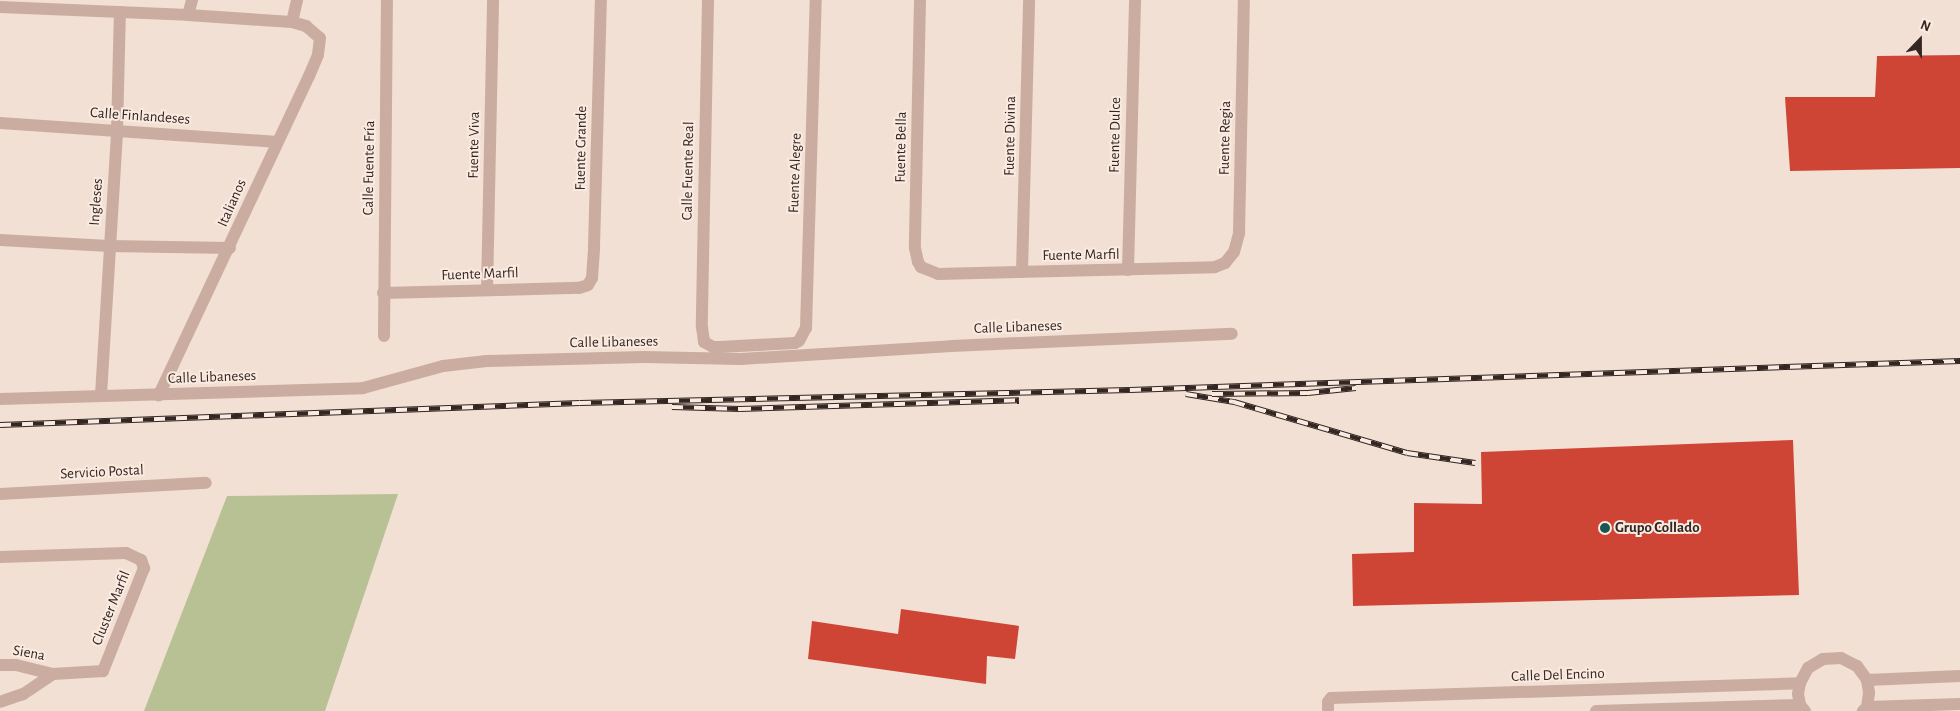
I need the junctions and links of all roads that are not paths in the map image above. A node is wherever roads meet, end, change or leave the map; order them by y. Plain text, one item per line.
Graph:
1 (192, 0) edge
2 (297, 0) edge
3 (387, 0) edge
4 (493, 0) edge
5 (600, 0) edge
6 (708, 0) edge
7 (816, 0) edge
8 (920, 0) edge
9 (1029, 0) edge
10 (1135, 0) edge
11 (1244, 0) edge
12 (94, 5) edge
13 (0, 7) edge
14 (120, 12) junction
15 (188, 14) junction
16 (292, 22) junction
17 (0, 123) edge
18 (116, 131) junction
19 (277, 142) junction
20 (0, 240) edge
21 (109, 246) junction
22 (230, 248) junction
23 (1215, 267) joint
24 (1128, 270) junction
25 (1022, 272) junction
26 (947, 274) joint
27 (578, 288) joint
28 (487, 290) junction
29 (383, 294) junction
30 (1232, 334) dead end
31 (384, 336) dead end
32 (795, 343) joint
33 (101, 395) junction
34 (159, 395) junction
35 (0, 399) edge
36 (206, 483) dead end
37 (0, 494) edge
38 (0, 557) edge
39 (0, 665) edge
40 (53, 674) junction
41 (1960, 676) edge
42 (1867, 680) junction
43 (1800, 684) junction
44 (0, 702) edge
45 (1960, 704) edge
46 (1803, 708) edge
47 (1865, 709) edge
48 (1328, 711) edge
49 (1596, 711) edge

1 - 15 street
2 - 16 street
3 - 29 street, Calle Fuente Fría
4 - 28 street, Fuente Viva
5 - 27 street, Fuente Grande
6 - 32 street, Calle Fuente Real
7 - 32 street, Fuente Alegre
8 - 26 street, Fuente Bella
9 - 25 street, Fuente Divina
10 - 24 street, Fuente Dulce
11 - 23 street, Fuente Regia
12 - 13 street
12 - 14 street
14 - 15 street
14 - 18 street, Ingleses
15 - 16 street
16 - 19 street, Italianos
17 - 18 street, Calle Finlandeses
18 - 19 street, Calle Finlandeses
18 - 21 street, Ingleses
19 - 22 street, Italianos
20 - 21 street
21 - 22 street
21 - 33 street, Ingleses
22 - 34 street, Italianos
23 - 24 street, Fuente Marfil
24 - 25 street, Fuente Marfil
25 - 26 street, Fuente Marfil
27 - 28 street, Fuente Marfil
28 - 29 street, Fuente Marfil
29 - 31 street, Calle Fuente Fría
30 - 34 street, Calle Libaneses
33 - 34 street, Calle Libaneses
33 - 35 street, Calle Libaneses
36 - 37 street, Servicio Postal
38 - 40 street, Cluster Marfil
39 - 40 street, Siena
40 - 44 street
41 - 42 street
42 - 43 street
42 - 47 street
43 - 46 street
43 - 48 street, Calle Del Encino
45 - 47 street
46 - 49 street

